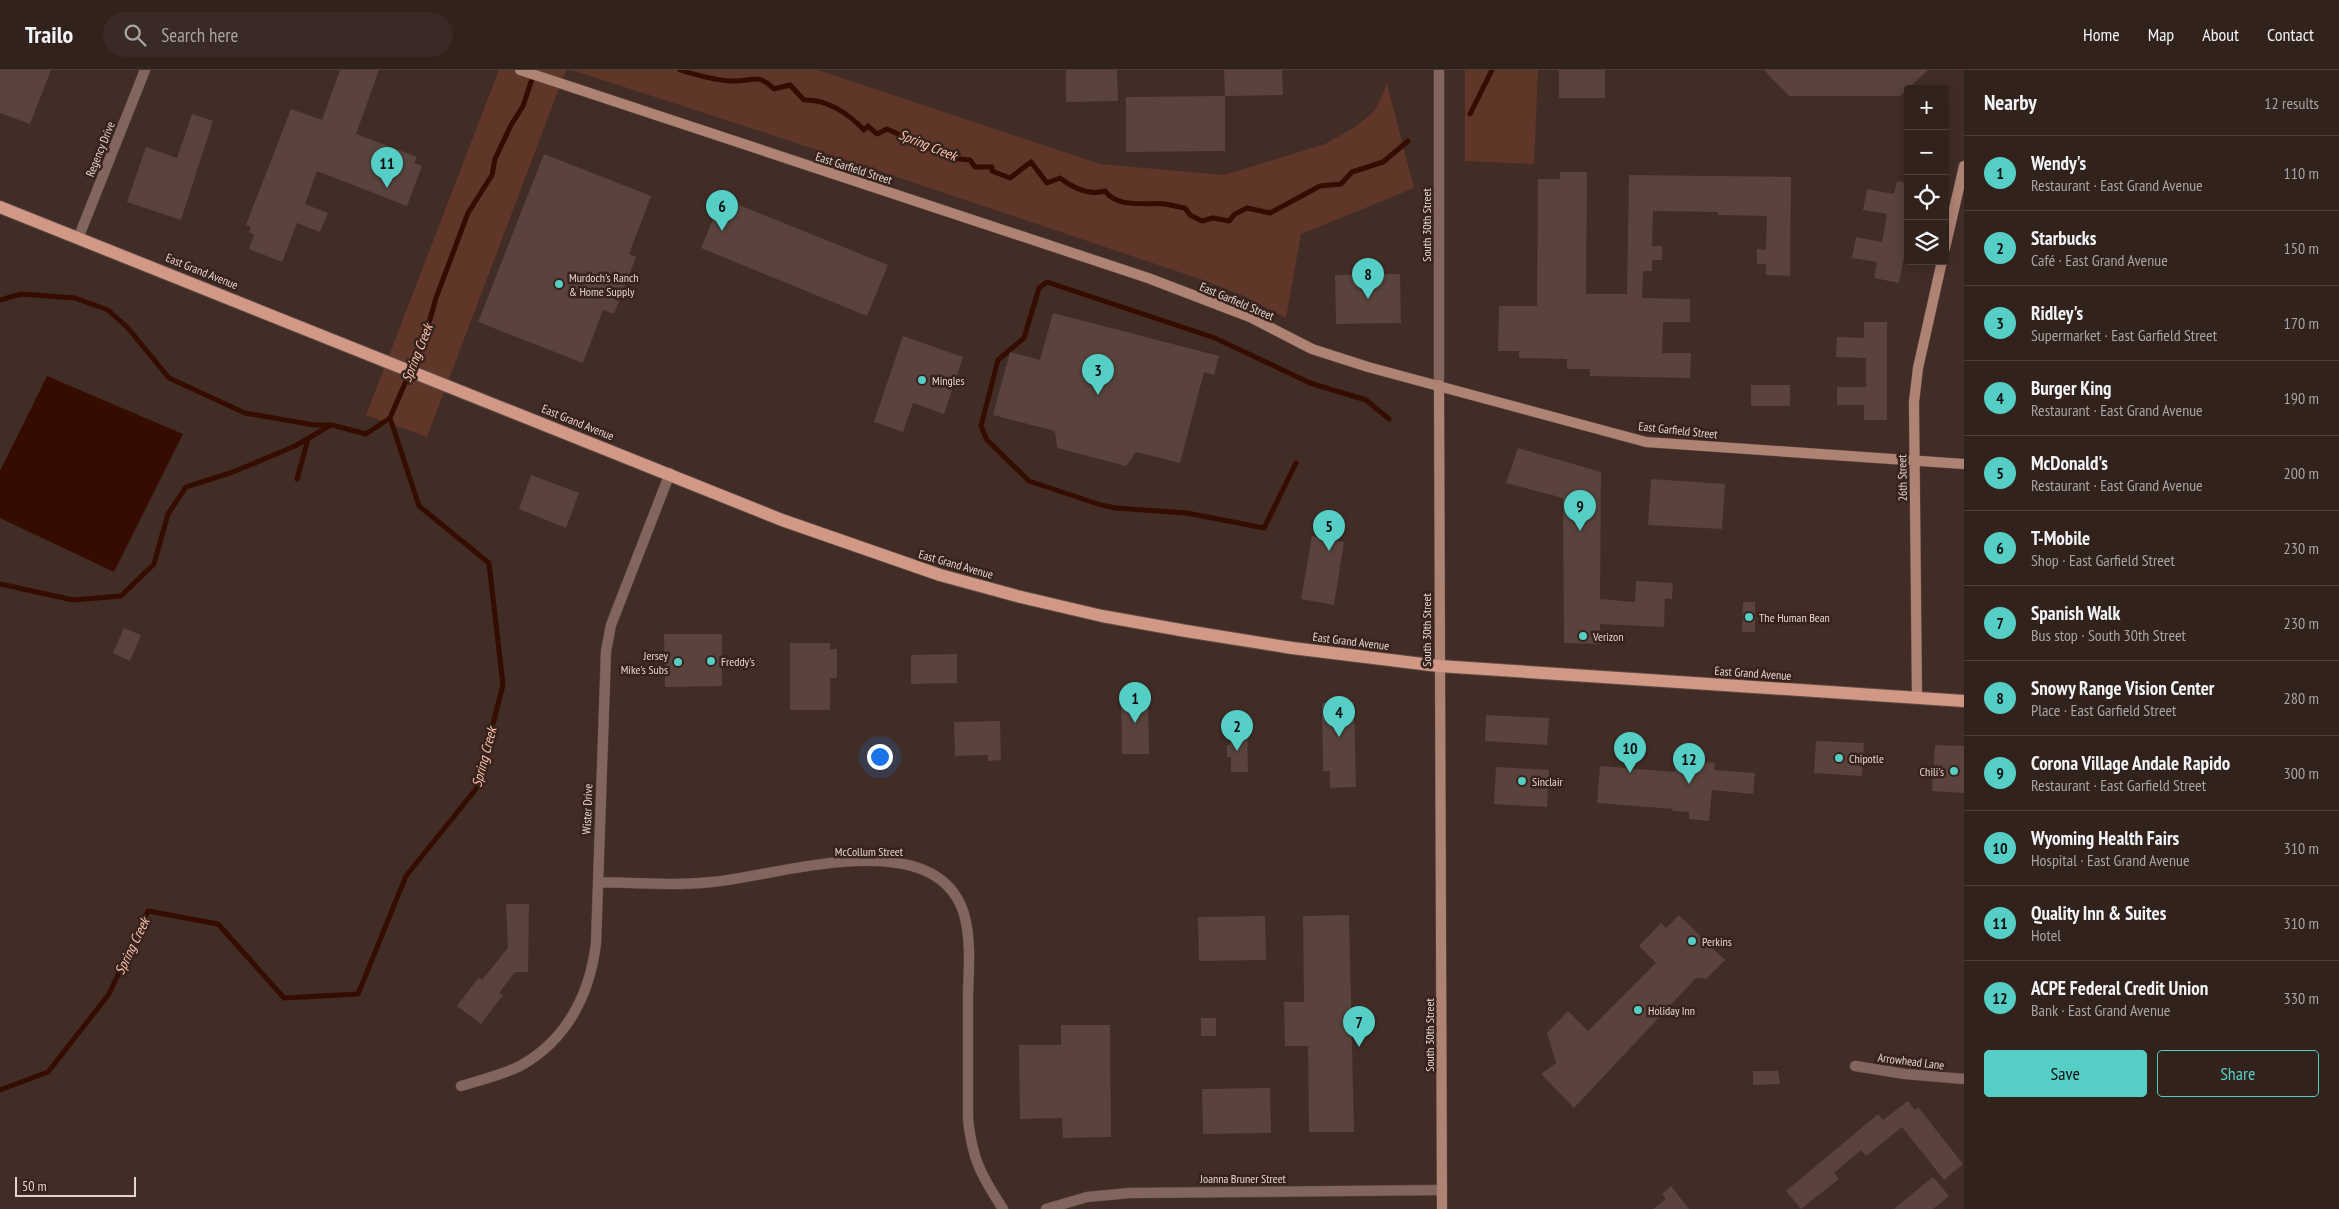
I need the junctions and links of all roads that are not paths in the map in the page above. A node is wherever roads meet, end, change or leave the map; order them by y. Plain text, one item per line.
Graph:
1 (145, 70) edge
2 (520, 70) edge
3 (1439, 70) edge
4 (1964, 166) edge
5 (0, 207) edge
6 (1949, 231) edge
7 (79, 236) junction
8 (1941, 265) edge
9 (1438, 385) junction
10 (1914, 461) junction
11 (1964, 464) edge
12 (670, 474) junction
13 (1438, 666) junction
14 (1917, 698) junction
15 (1964, 701) edge
16 (598, 882) junction
17 (1855, 1066) dead end
18 (1964, 1079) edge
19 (461, 1086) dead end
20 (1442, 1190) junction
21 (1003, 1209) edge
22 (1046, 1209) edge
23 (1442, 1209) edge

1 - 7 street, Regency Drive
2 - 9 street, East Garfield Street
3 - 9 street, South 30th Street
4 - 6 street
5 - 7 main road, East Grand Avenue
7 - 12 main road, East Grand Avenue
8 - 10 street, 26th Street
9 - 10 street, East Garfield Street
9 - 13 street, South 30th Street
10 - 11 street, East Garfield Street
10 - 14 street, 26th Street
12 - 13 main road, East Grand Avenue
12 - 16 street, Wister Drive
13 - 14 main road, East Grand Avenue
13 - 20 street, South 30th Street
14 - 15 main road, East Grand Avenue
16 - 19 street, Wister Drive
16 - 21 street, McCollum Street
17 - 18 street, Arrowhead Lane
20 - 22 street, Joanna Bruner Street
20 - 23 street, South 30th Street

